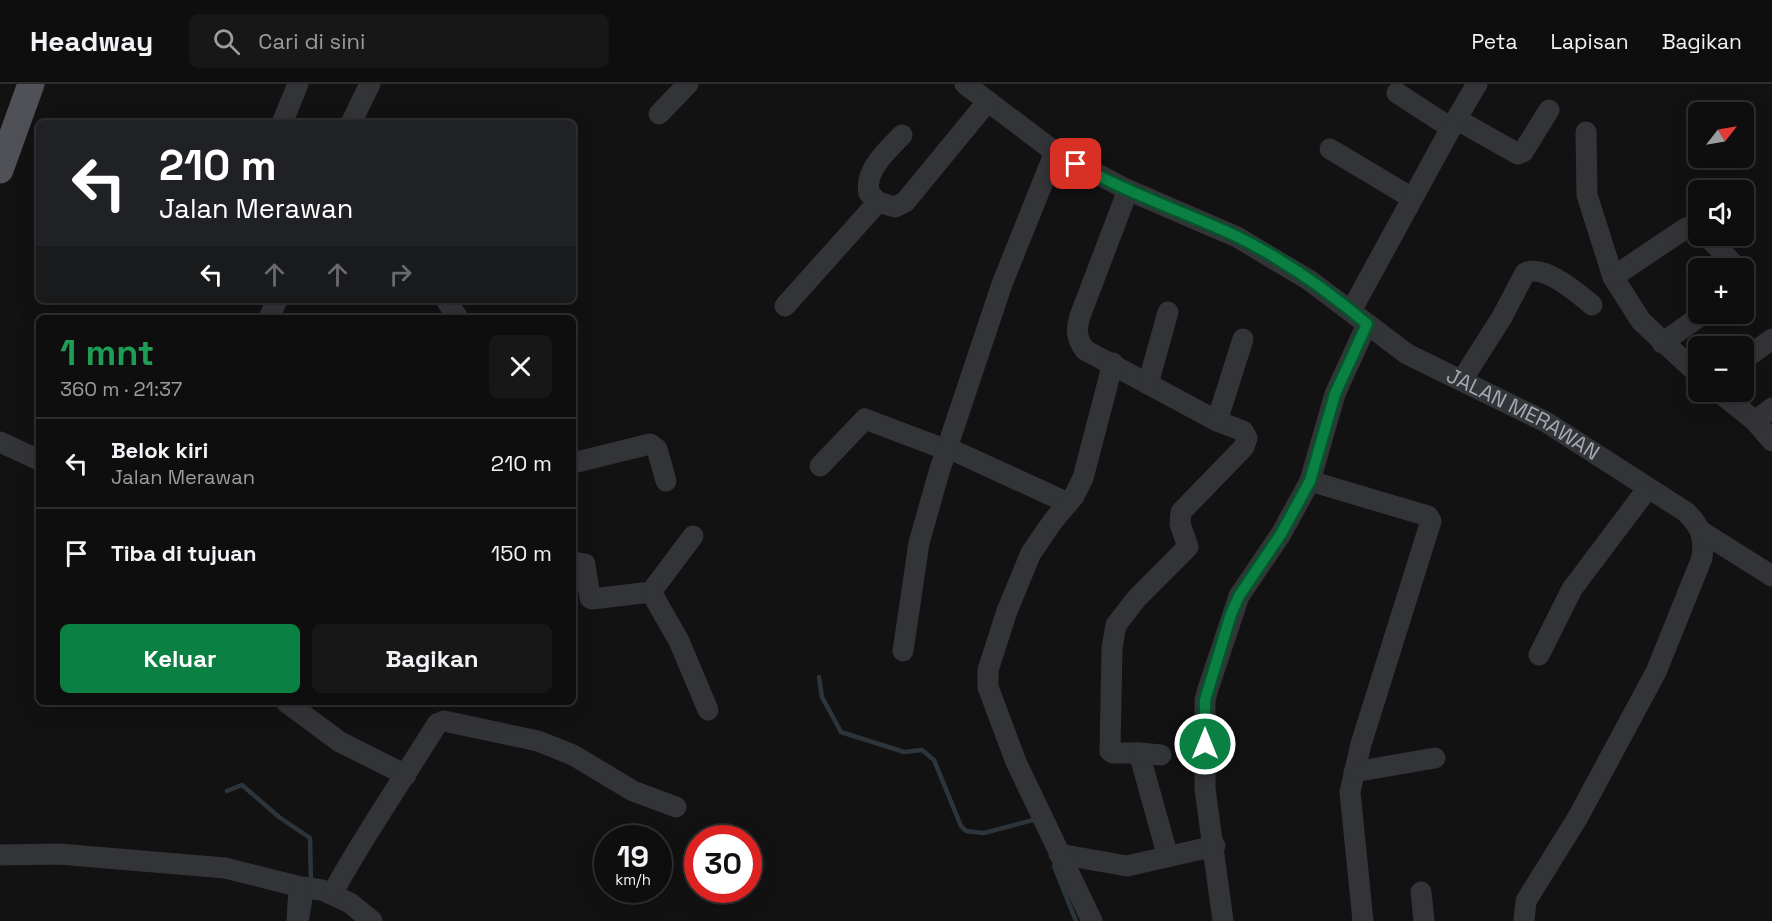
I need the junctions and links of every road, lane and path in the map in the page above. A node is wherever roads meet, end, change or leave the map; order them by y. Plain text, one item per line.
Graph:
1 (31, 84) edge
2 (298, 84) edge
3 (370, 84) edge
4 (688, 84) edge
5 (965, 84) edge
6 (1477, 84) edge
7 (1396, 93) dead end
8 (988, 101) junction
9 (1549, 110) dead end
10 (659, 114) dead end
11 (283, 120) edge
12 (352, 120) edge
13 (1454, 123) junction
14 (1586, 132) dead end
15 (902, 135) dead end
16 (1330, 149) dead end
17 (1055, 152) junction
18 (2, 162) edge
19 (1128, 190) junction
20 (1412, 198) junction
21 (878, 202) junction
22 (1688, 228) edge
23 (1716, 246) edge
24 (1728, 258) edge
25 (1613, 278) junction
26 (1592, 305) dead end
27 (785, 306) dead end
28 (1168, 312) dead end
29 (1359, 317) junction
30 (1689, 324) edge
31 (1243, 339) dead end
32 (1772, 339) edge
33 (1662, 343) junction
34 (1754, 352) edge
35 (1113, 363) junction
36 (1688, 365) edge
37 (1462, 380) junction
38 (1148, 384) junction
39 (1732, 402) edge
40 (1772, 408) edge
41 (1755, 420) junction
42 (1217, 421) junction
43 (1772, 441) edge
44 (0, 442) edge
45 (948, 449) junction
46 (36, 458) edge
47 (576, 462) edge
48 (820, 466) dead end
49 (666, 481) dead end
50 (1310, 481) junction
51 (1648, 488) junction
52 (1068, 503) junction
53 (1702, 532) junction
54 (693, 536) dead end
55 (576, 562) edge
56 (1772, 576) edge
57 (651, 591) junction
58 (903, 651) dead end
59 (1539, 655) dead end
60 (290, 705) edge
61 (708, 710) dead end
62 (1139, 753) junction
63 (1161, 755) dead end
64 (1435, 758) dead end
65 (1354, 772) junction
66 (406, 775) junction
67 (676, 807) dead end
68 (1215, 846) junction
69 (1059, 854) junction
70 (0, 855) edge
71 (1168, 857) junction
72 (300, 887) junction
73 (327, 892) junction
74 (1421, 892) dead end
75 (297, 921) edge
76 (372, 921) edge
77 (1092, 921) edge
78 (1223, 921) edge
79 (1363, 921) edge
80 (1424, 921) edge
81 (1524, 921) edge

1 - 18 main road
2 - 11 street
3 - 12 street
4 - 10 street
5 - 8 street, JALAN MERAWAN
6 - 13 street
7 - 13 street
8 - 17 street, JALAN MERAWAN
8 - 21 street
9 - 13 street
13 - 20 street
14 - 25 street
15 - 21 street
16 - 20 street
17 - 19 street, JALAN MERAWAN
17 - 45 street
19 - 29 street, JALAN MERAWAN
19 - 35 street
20 - 29 street
21 - 27 street
22 - 25 street
23 - 24 street
25 - 33 street
26 - 37 street
28 - 38 street
29 - 37 street, JALAN MERAWAN
29 - 50 street
30 - 33 street
31 - 42 street
32 - 34 street
33 - 36 street
35 - 38 street
35 - 52 street
37 - 51 street, JALAN MERAWAN
38 - 42 street
39 - 41 street
40 - 41 street
41 - 43 street
42 - 62 street
44 - 46 street
45 - 48 street
45 - 52 street
45 - 58 street
47 - 49 street
50 - 65 street
50 - 68 street
51 - 53 street, JALAN MERAWAN
51 - 59 street
52 - 69 street
53 - 56 street, JALAN MERAWAN
53 - 81 street
54 - 57 street
55 - 57 street
57 - 61 street
60 - 66 street
62 - 63 street
62 - 71 street
64 - 65 street
65 - 79 street
66 - 67 street
66 - 73 street
68 - 71 street
68 - 78 street
69 - 71 street
69 - 77 street
70 - 72 street
72 - 73 street
72 - 75 street
73 - 76 street
74 - 80 street

